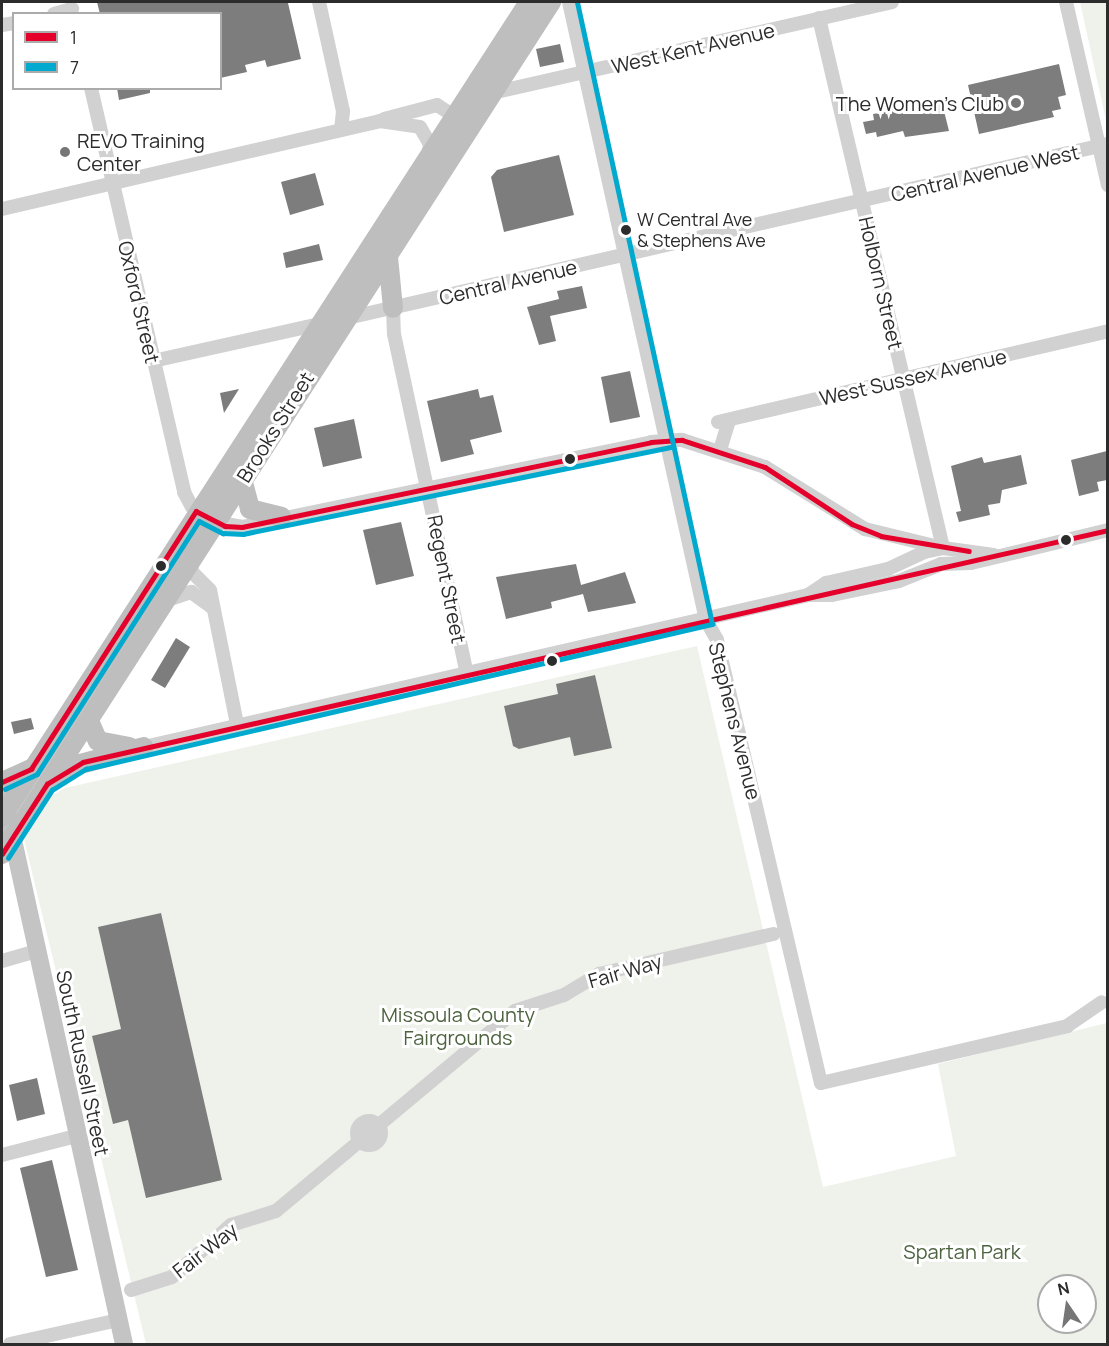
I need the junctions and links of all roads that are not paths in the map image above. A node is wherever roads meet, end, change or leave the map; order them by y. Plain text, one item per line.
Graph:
1 (319, 2) edge
2 (529, 2) edge
3 (551, 2) edge
4 (569, 2) edge
5 (892, 2) edge
6 (1066, 2) edge
7 (819, 18) junction
8 (585, 73) junction
9 (91, 90) edge
10 (492, 93) junction
11 (454, 116) junction
12 (380, 121) junction
13 (341, 130) junction
14 (1103, 146) edge
15 (454, 153) junction
16 (424, 165) junction
17 (112, 182) junction
18 (1107, 185) edge
19 (862, 201) junction
20 (2, 209) edge
21 (626, 254) junction
22 (388, 257) junction
23 (393, 308) junction
24 (343, 319) junction
25 (320, 324) junction
26 (1107, 331) edge
27 (153, 361) junction
28 (903, 379) junction
29 (669, 440) junction
30 (720, 450) junction
31 (242, 479) junction
32 (429, 490) junction
33 (196, 511) junction
34 (280, 518) junction
35 (215, 522) junction
36 (1107, 530) edge
37 (943, 548) junction
38 (996, 556) junction
39 (190, 559) junction
40 (808, 594) junction
41 (165, 601) junction
42 (212, 607) junction
43 (706, 620) junction
44 (467, 674) junction
45 (237, 724) junction
46 (91, 727) junction
47 (144, 747) junction
48 (31, 769) junction
49 (2, 782) edge
50 (47, 784) junction
51 (3, 805) edge
52 (13, 836) junction
53 (2, 854) edge
54 (773, 934) dead end
55 (37, 951) junction
56 (2, 961) edge
57 (1102, 1002) dead end
58 (76, 1136) junction
59 (2, 1155) edge
60 (131, 1290) dead end
61 (118, 1320) junction
62 (10, 1344) edge
63 (124, 1344) edge

1 - 13 street
2 - 11 highway, Brooks Street
3 - 10 highway, Brooks Street
4 - 8 street, Stephens Avenue
5 - 7 street, West Kent Avenue
6 - 14 street
7 - 8 street, West Kent Avenue
7 - 19 street, Holborn Street
8 - 10 street, West Kent Avenue
8 - 21 street, Stephens Avenue
9 - 17 street, Oxford Street
10 - 15 highway, Brooks Street
11 - 12 street
11 - 15 highway
11 - 16 highway, Brooks Street
12 - 13 street
12 - 16 street
13 - 17 street
14 - 18 street
14 - 19 street, Central Avenue West
15 - 22 highway, Brooks Street
16 - 25 highway, Brooks Street
17 - 20 street
17 - 27 street, Oxford Street
19 - 21 street, Central Avenue
19 - 28 street, Holborn Street
21 - 23 street, Central Avenue
21 - 29 street, Stephens Avenue
22 - 23 highway
22 - 24 highway, Brooks Street
23 - 24 street, Central Avenue
23 - 32 street, Regent Street
24 - 25 street, Central Avenue
24 - 31 highway, Brooks Street
25 - 27 street, Central Avenue
25 - 33 highway, Brooks Street
26 - 28 street, West Sussex Avenue
27 - 33 street, Oxford Street
28 - 30 street, West Sussex Avenue
28 - 37 street, Holborn Street
29 - 30 street
29 - 32 street
29 - 43 street, Stephens Avenue
30 - 37 street
31 - 34 highway
31 - 35 highway, Brooks Street
32 - 34 street
32 - 44 street, Regent Street
33 - 35 street
33 - 48 highway, Brooks Street
34 - 35 street
35 - 39 highway, Brooks Street
36 - 38 street
37 - 38 street
37 - 40 street
38 - 40 street
39 - 41 highway, Brooks Street
39 - 42 street
40 - 43 street
41 - 42 street
41 - 46 highway, Brooks Street
42 - 45 street
43 - 44 street
43 - 57 street, Stephens Avenue
44 - 45 street
45 - 47 street
46 - 47 highway
46 - 50 highway, Brooks Street
47 - 50 highway
48 - 49 highway
48 - 51 highway, Brooks Street
50 - 52 highway, Brooks Street
51 - 52 main road, South Russell Street
52 - 53 highway, Brooks Street
52 - 55 main road, South Russell Street
54 - 60 street, Fair Way
55 - 56 street
55 - 58 main road, South Russell Street
58 - 59 street
58 - 61 main road, South Russell Street
61 - 62 street
61 - 63 main road, South Russell Street

